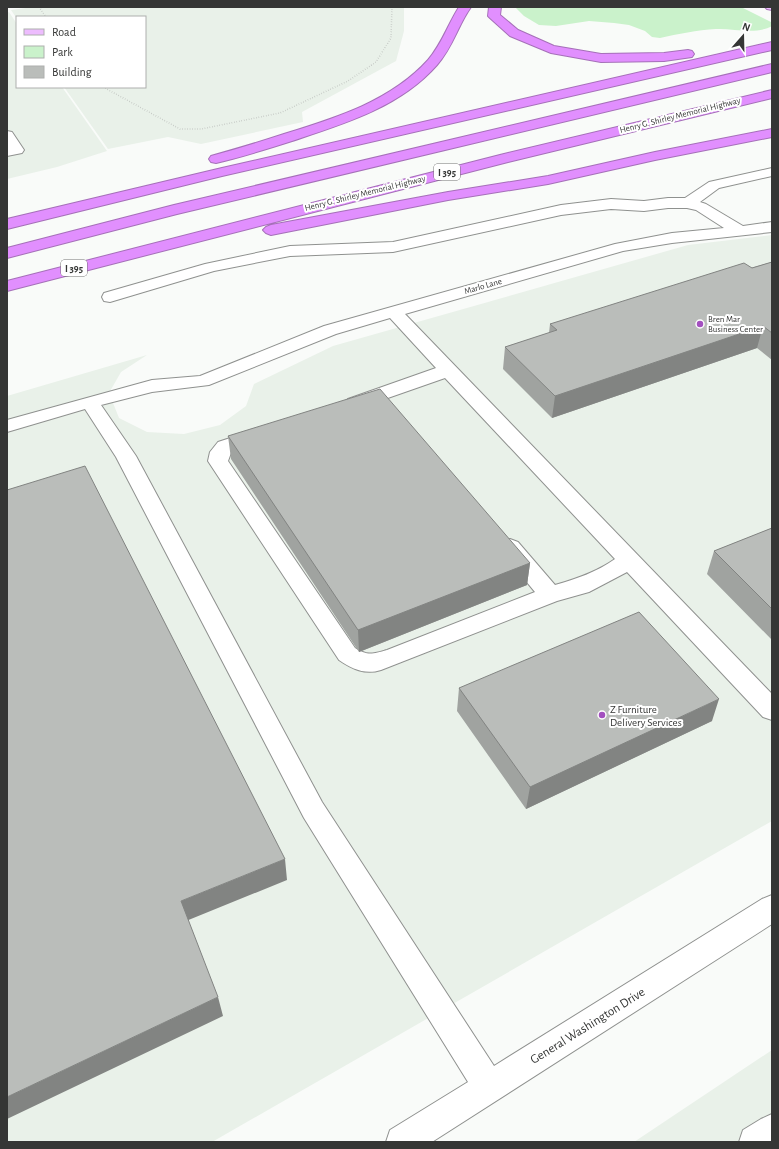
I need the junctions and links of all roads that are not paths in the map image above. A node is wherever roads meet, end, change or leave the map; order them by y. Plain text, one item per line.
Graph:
1 (465, 7) edge
2 (495, 7) edge
3 (771, 46) edge
4 (772, 68) edge
5 (772, 94) edge
6 (772, 133) edge
7 (7, 135) edge
8 (7, 152) edge
9 (205, 162) dead end
10 (772, 172) edge
11 (688, 203) junction
12 (36, 204) dead end
13 (7, 224) edge
14 (772, 227) edge
15 (739, 230) junction
16 (142, 250) junction
17 (7, 253) edge
18 (7, 286) edge
19 (110, 297) dead end
20 (393, 312) junction
21 (448, 370) junction
22 (379, 395) junction
23 (90, 402) junction
24 (335, 410) edge
25 (394, 412) edge
26 (7, 426) edge
27 (276, 429) edge
28 (500, 535) edge
29 (629, 560) junction
30 (550, 595) junction
31 (772, 710) edge
32 (772, 908) edge
33 (489, 1087) junction
34 (772, 1130) edge
35 (402, 1142) edge
36 (755, 1142) edge

1 - 9 highway
2 - 3 highway
3 - 13 highway
4 - 17 highway
5 - 16 highway, Henry G. Shirley Memorial Highway / I 395
6 - 16 highway
7 - 8 street
10 - 11 street
11 - 15 street
11 - 19 street
12 - 13 highway
14 - 15 street, Marlo Lane
15 - 20 street, Marlo Lane
16 - 18 highway, Henry G. Shirley Memorial Highway / I 395
20 - 21 street
20 - 23 street, Marlo Lane
21 - 22 street
21 - 29 street
22 - 24 street
22 - 25 street
23 - 26 street, Marlo Lane
23 - 33 street
27 - 30 street
28 - 30 street
29 - 30 street
29 - 31 street
32 - 33 street, General Washington Drive
33 - 35 street, General Washington Drive
34 - 36 street

